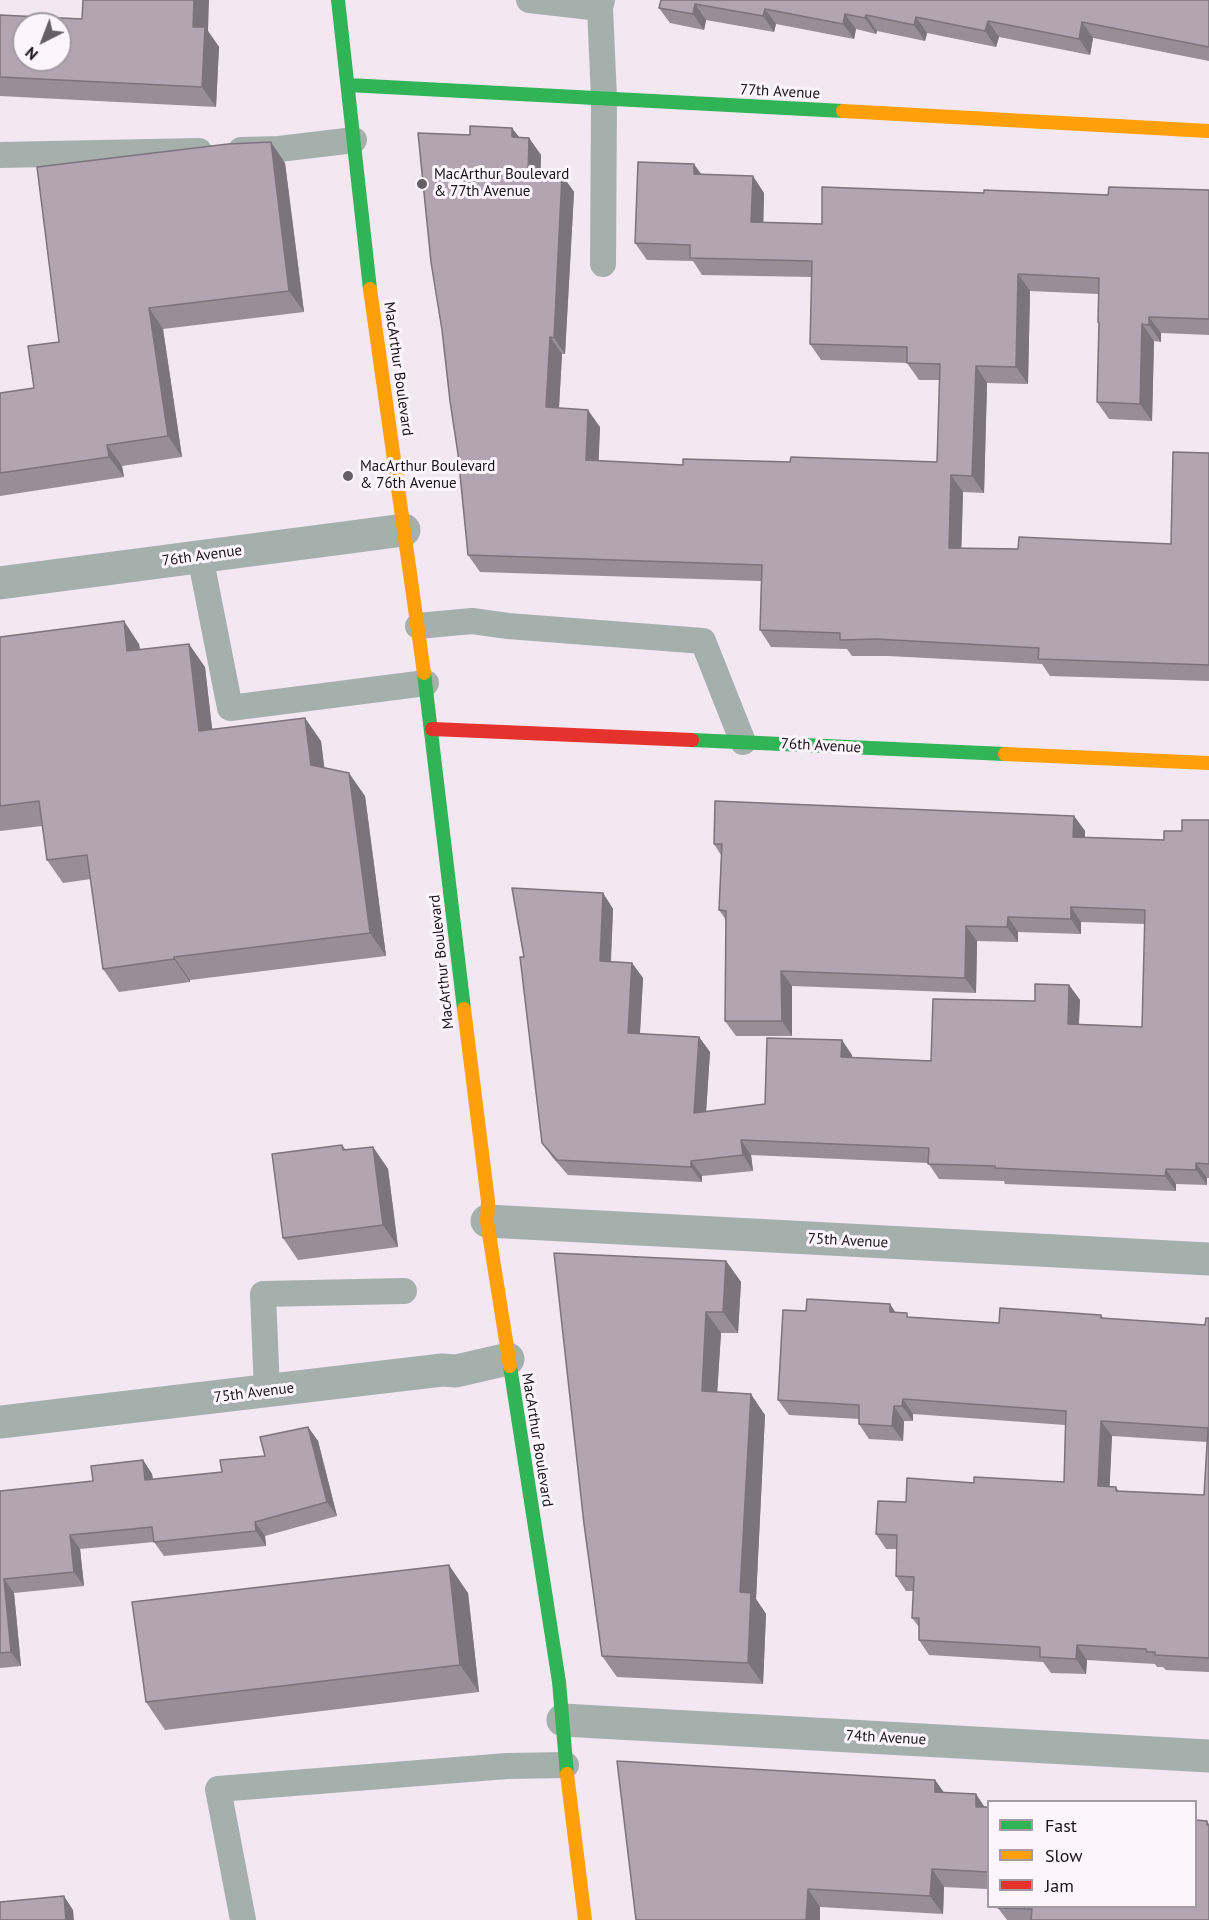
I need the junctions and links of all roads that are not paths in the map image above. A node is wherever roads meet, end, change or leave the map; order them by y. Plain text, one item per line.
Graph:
1 (338, 0) edge
2 (529, 0) edge
3 (601, 4) edge
4 (348, 85) junction
5 (604, 99) junction
6 (1209, 132) edge
7 (354, 140) junction
8 (0, 155) edge
9 (603, 264) dead end
10 (404, 530) junction
11 (201, 556) junction
12 (0, 583) edge
13 (418, 626) junction
14 (426, 683) junction
15 (432, 729) junction
16 (743, 742) junction
17 (1209, 763) edge
18 (488, 1221) junction
19 (1209, 1259) edge
20 (404, 1291) dead end
21 (508, 1359) junction
22 (267, 1391) junction
23 (0, 1422) edge
24 (563, 1720) junction
25 (1209, 1756) edge
26 (566, 1765) junction
27 (243, 1920) edge
28 (585, 1920) edge

1 - 4 main road, MacArthur Boulevard
2 - 3 lane
3 - 5 lane
4 - 5 main road, 77th Avenue
4 - 7 main road, MacArthur Boulevard
5 - 6 main road, 77th Avenue
5 - 9 lane
7 - 8 lane
7 - 10 main road, MacArthur Boulevard
10 - 11 street, 76th Avenue
10 - 13 main road, MacArthur Boulevard
11 - 12 street, 76th Avenue
11 - 14 lane
13 - 14 main road, MacArthur Boulevard
13 - 16 lane
14 - 15 main road, MacArthur Boulevard
15 - 16 main road, 76th Avenue
15 - 18 main road, MacArthur Boulevard
16 - 17 main road, 76th Avenue
18 - 19 street, 75th Avenue
18 - 21 main road, MacArthur Boulevard
20 - 22 lane
21 - 22 street, 75th Avenue
21 - 24 main road, MacArthur Boulevard
22 - 23 street, 75th Avenue
24 - 25 street, 74th Avenue
24 - 26 main road, MacArthur Boulevard
26 - 27 lane
26 - 28 main road, MacArthur Boulevard

